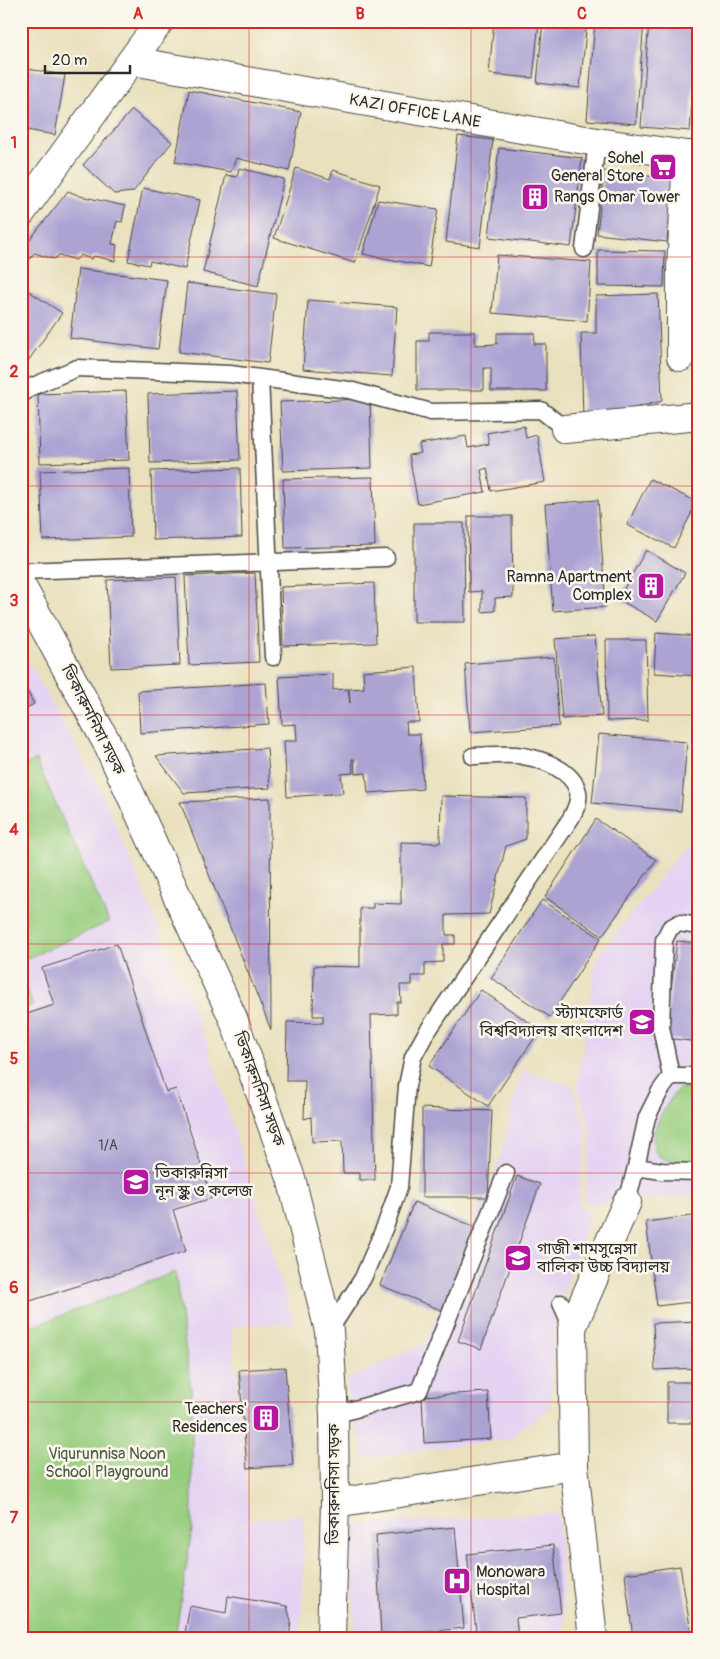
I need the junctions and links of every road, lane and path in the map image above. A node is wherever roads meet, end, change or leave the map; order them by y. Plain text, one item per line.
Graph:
1 (160, 21) edge
2 (132, 61) junction
3 (597, 142) junction
4 (693, 155) edge
5 (21, 212) edge
6 (584, 249) dead end
7 (681, 357) dead end
8 (260, 378) junction
9 (21, 395) edge
10 (699, 416) edge
11 (565, 429) joint
12 (386, 558) dead end
13 (268, 562) junction
14 (21, 571) edge
15 (21, 585) edge
16 (273, 657) dead end
17 (472, 756) dead end
18 (699, 926) edge
19 (671, 1076) junction
20 (699, 1076) edge
21 (636, 1167) junction
22 (699, 1172) edge
23 (506, 1174) dead end
24 (627, 1202) joint
25 (561, 1303) dead end
26 (572, 1328) junction
27 (329, 1331) junction
28 (334, 1415) junction
29 (574, 1466) junction
30 (336, 1503) junction
31 (331, 1638) edge
32 (593, 1638) edge

1 - 2 street
2 - 3 street, KAZI OFFICE LANE
2 - 5 street
3 - 4 street, KAZI OFFICE LANE
3 - 6 lane
4 - 7 street
8 - 9 lane
8 - 11 lane
8 - 13 lane
10 - 11 street
12 - 13 lane
13 - 14 lane
13 - 16 lane
15 - 27 street, ভিকারুননিসা সড়ক
17 - 27 lane
18 - 19 lane
19 - 20 lane
19 - 21 lane
21 - 22 lane
21 - 24 lane
23 - 28 lane
24 - 26 street
25 - 26 lane
26 - 29 street
27 - 28 street, ভিকারুননিসা সড়ক
28 - 30 street, ভিকারুননিসা সড়ক
29 - 30 street
29 - 32 street
30 - 31 street, ভিকারুননিসা সড়ক

